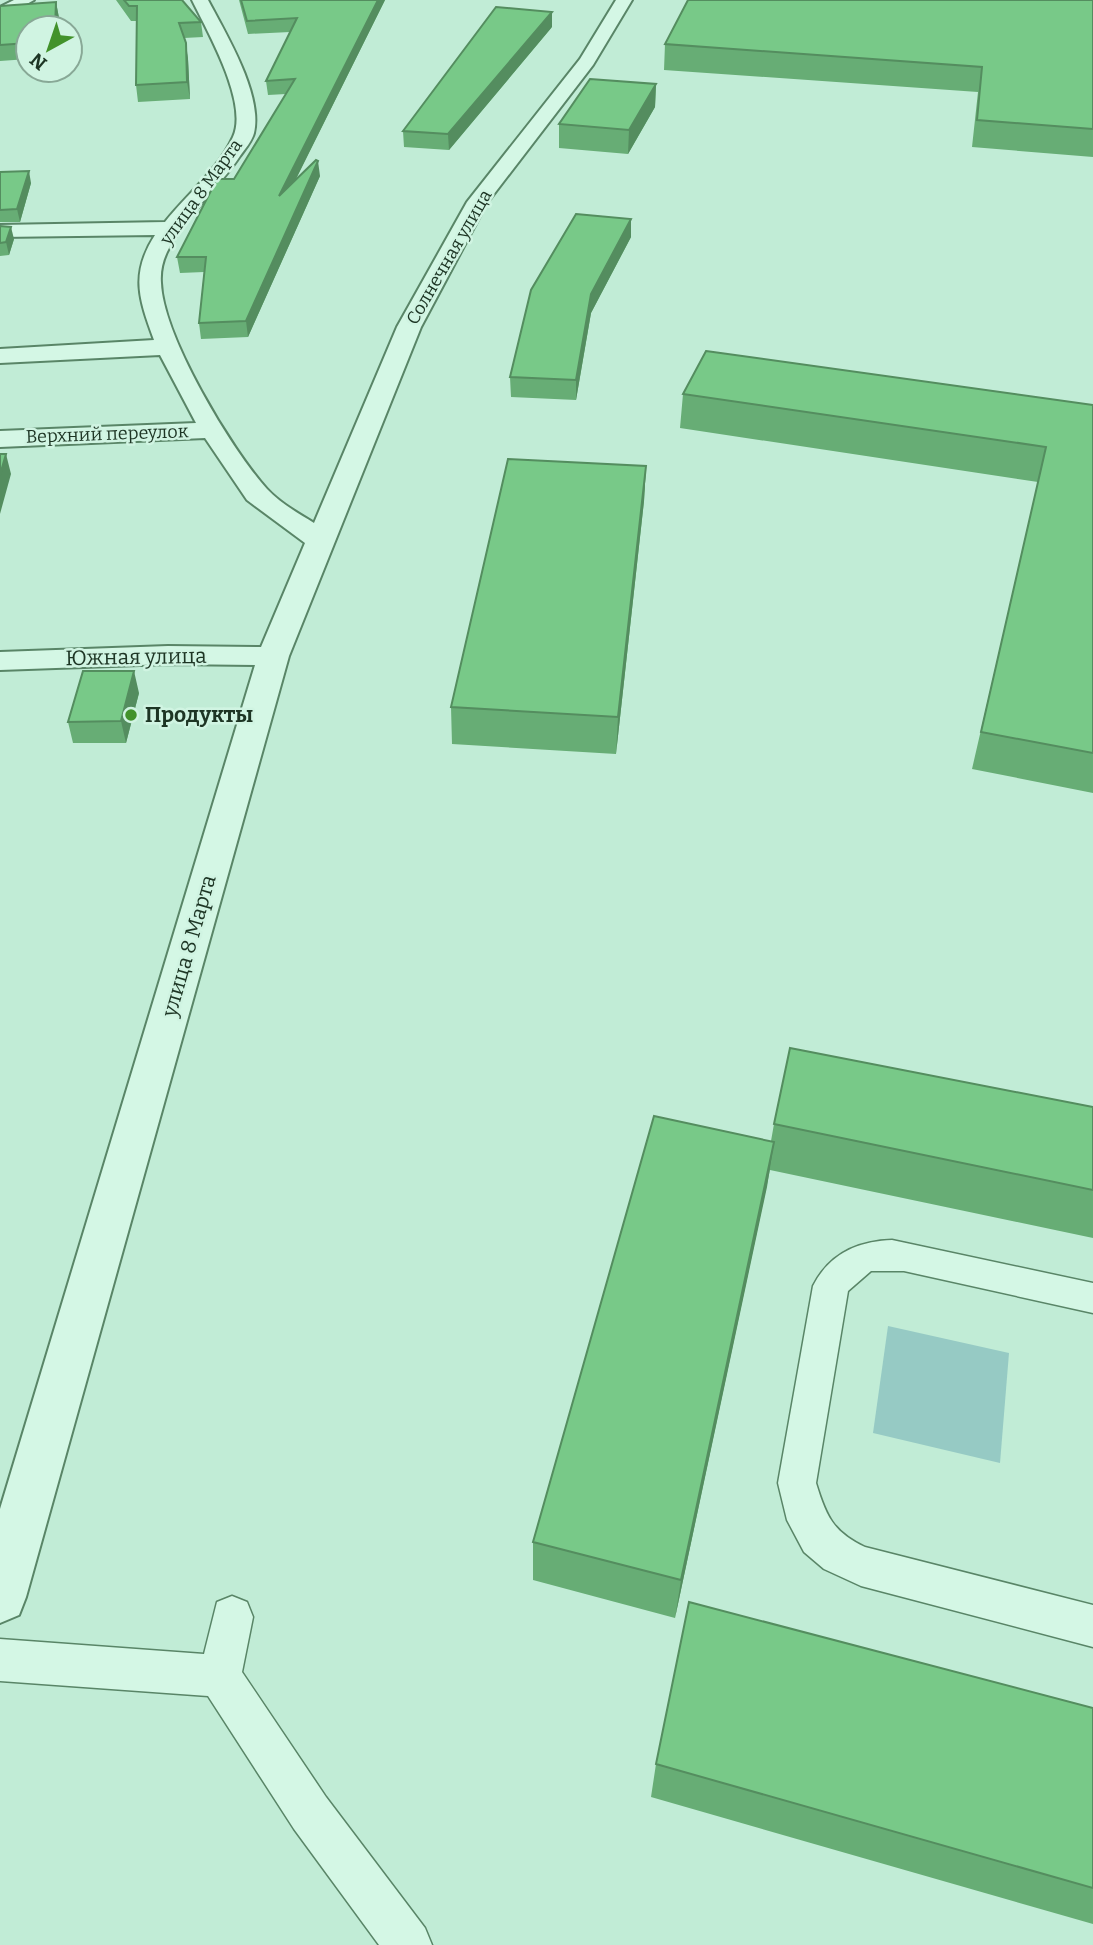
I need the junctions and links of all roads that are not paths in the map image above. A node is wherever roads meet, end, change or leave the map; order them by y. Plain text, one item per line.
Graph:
1 (26, 0) edge
2 (200, 0) edge
3 (624, 0) edge
4 (0, 14) edge
5 (172, 228) junction
6 (0, 231) edge
7 (168, 347) junction
8 (0, 356) edge
9 (214, 430) junction
10 (0, 439) edge
11 (321, 541) junction
12 (273, 656) junction
13 (0, 661) edge
14 (1093, 1298) edge
15 (0, 1597) edge
16 (232, 1616) dead end
17 (1093, 1626) edge
18 (0, 1660) edge
19 (220, 1676) junction
20 (408, 1945) edge

1 - 4 street
2 - 5 street, улица 8 Марта
3 - 11 street, Солнечная улица
5 - 6 street
5 - 7 street, улица 8 Марта
7 - 8 street
7 - 9 street, улица 8 Марта
9 - 10 street, Верхний переулок
9 - 11 street, улица 8 Марта
11 - 12 street, улица 8 Марта
12 - 13 street, Южная улица
12 - 15 street, улица 8 Марта
14 - 17 lane
16 - 19 lane
18 - 19 lane
19 - 20 lane

